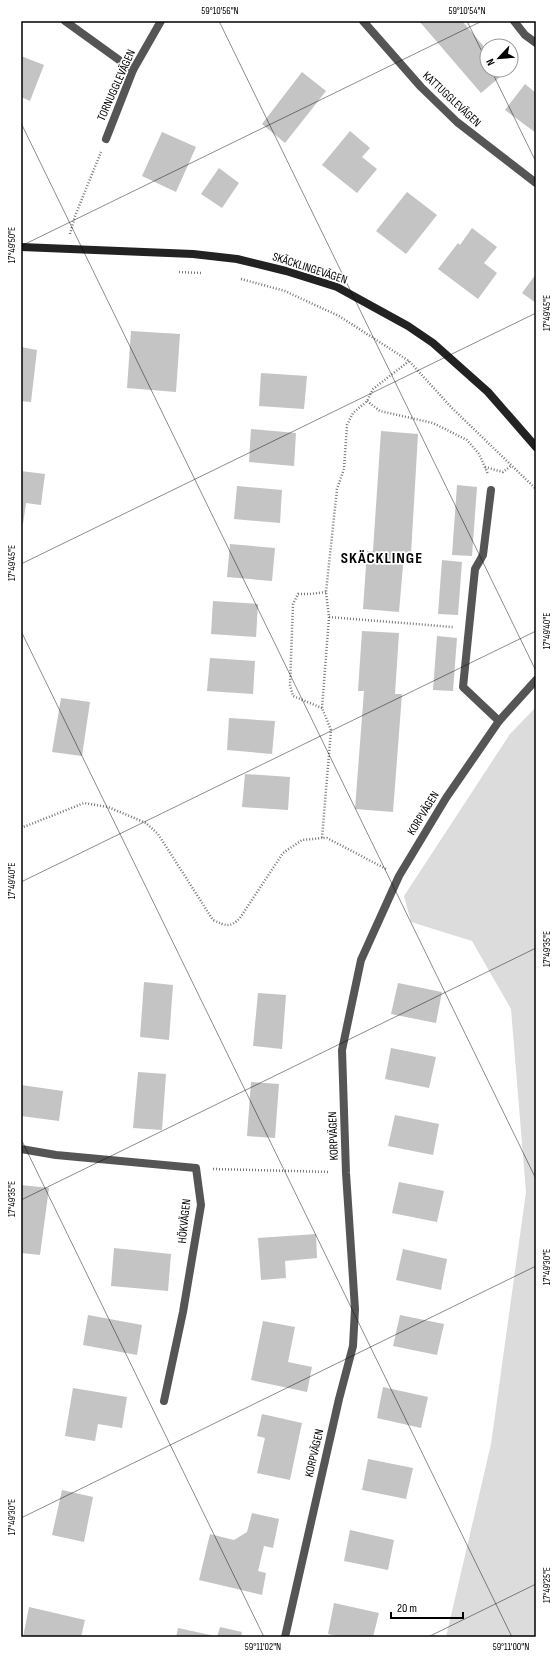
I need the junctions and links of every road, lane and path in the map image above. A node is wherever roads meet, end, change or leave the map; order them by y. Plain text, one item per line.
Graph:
1 (65, 21) edge
2 (161, 21) edge
3 (363, 21) edge
4 (514, 21) edge
5 (536, 43) edge
6 (134, 70) junction
7 (106, 139) joint
8 (536, 183) edge
9 (21, 247) edge
10 (68, 248) junction
11 (177, 272) dead end
12 (207, 274) dead end
13 (236, 277) dead end
14 (408, 362) junction
15 (367, 400) junction
16 (536, 447) edge
17 (512, 465) junction
18 (485, 466) junction
19 (536, 489) edge
20 (492, 490) joint
21 (326, 592) junction
22 (329, 617) junction
23 (469, 626) junction
24 (536, 680) edge
25 (322, 708) junction
26 (499, 721) junction
27 (21, 828) edge
28 (322, 838) junction
29 (398, 876) junction
30 (21, 1149) edge
31 (196, 1168) junction
32 (346, 1173) junction
33 (164, 1401) dead end
34 (285, 1637) edge

1 - 6 street
2 - 6 street, TORNUGGLEVÄGEN
3 - 8 street, KATTUGGLEVÄGEN
4 - 5 street
6 - 7 street, TORNUGGLEVÄGEN
7 - 10 path
9 - 10 street, SKÄCKLINGEVÄGEN
10 - 16 street, SKÄCKLINGEVÄGEN
11 - 12 path
13 - 14 path
14 - 15 path
14 - 17 path
15 - 18 path
15 - 21 path
17 - 18 path
17 - 19 path
18 - 20 path
20 - 23 street
21 - 22 path
21 - 25 path
22 - 23 path
22 - 25 path
23 - 26 street
24 - 26 street, KORPVÄGEN
25 - 28 path
26 - 29 street, KORPVÄGEN
27 - 28 path
28 - 29 path
29 - 32 street, KORPVÄGEN
30 - 31 street
31 - 32 path
31 - 33 street, HÖKVÄGEN
32 - 34 street, KORPVÄGEN

